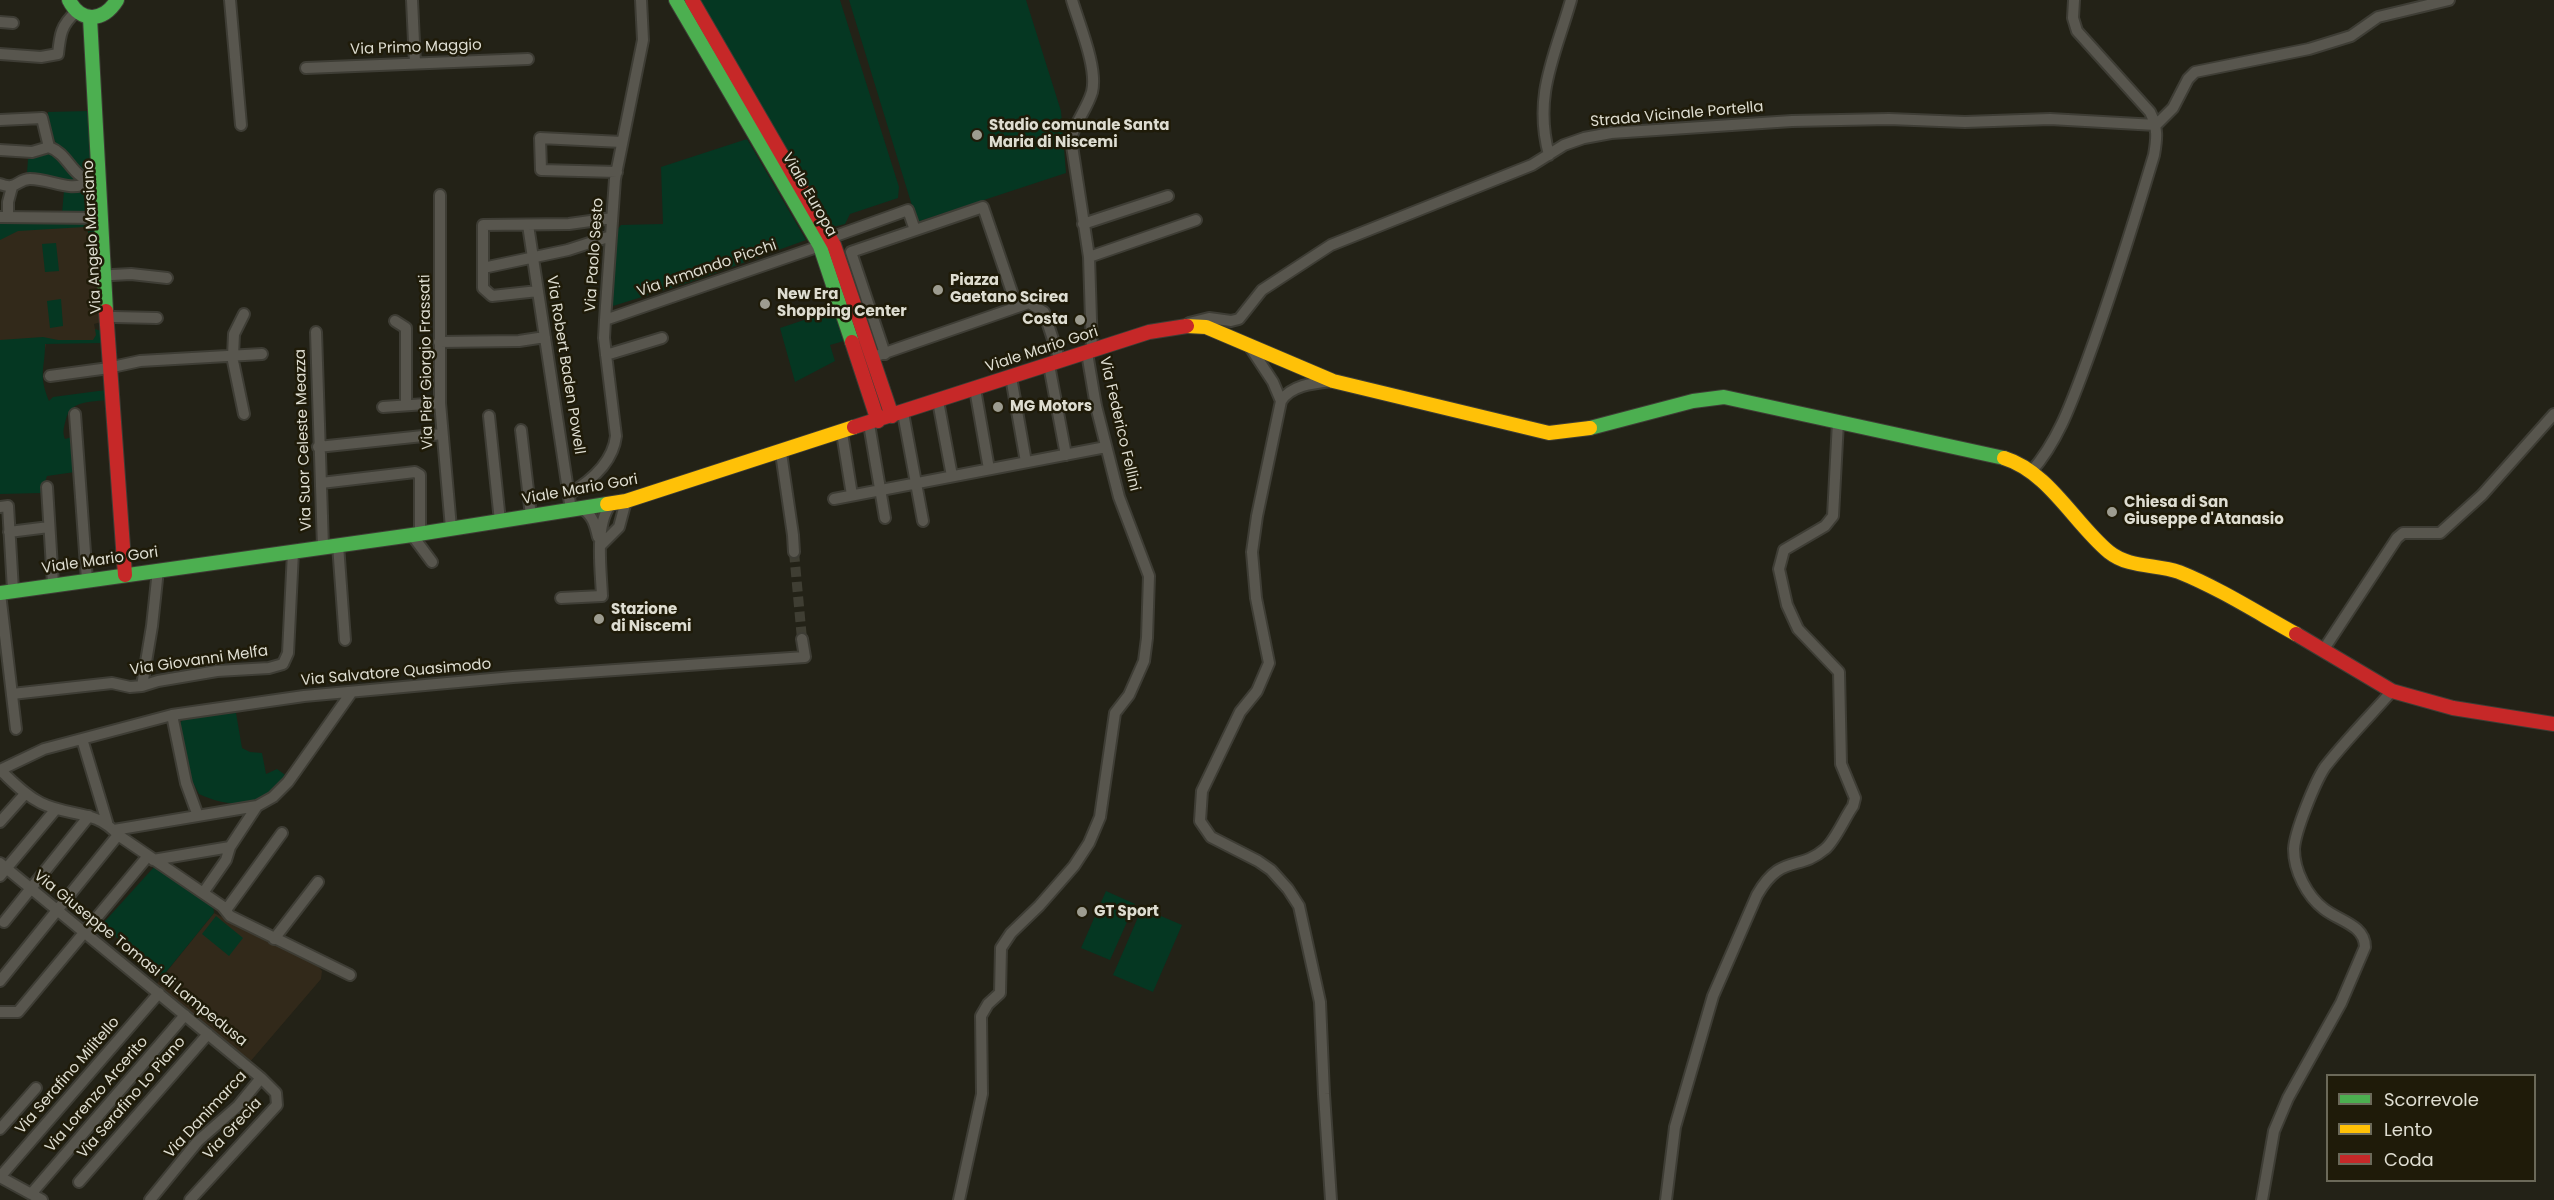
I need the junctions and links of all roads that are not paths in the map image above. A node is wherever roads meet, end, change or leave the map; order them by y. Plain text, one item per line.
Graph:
1 (117, 0) edge
2 (230, 0) edge
3 (412, 0) edge
4 (641, 0) edge
5 (676, 0) edge
6 (692, 0) edge
7 (1072, 0) edge
8 (1571, 0) edge
9 (2074, 0) edge
10 (2449, 0) edge
11 (72, 6) edge
12 (94, 18) junction
13 (0, 22) edge
14 (13, 23) dead end
15 (0, 54) edge
16 (528, 59) dead end
17 (415, 63) junction
18 (306, 68) dead end
19 (0, 120) edge
20 (241, 125) dead end
21 (2156, 125) junction
22 (622, 142) junction
23 (49, 147) junction
24 (0, 150) edge
25 (1548, 155) junction
26 (617, 172) junction
27 (95, 182) junction
28 (0, 184) edge
29 (12, 187) junction
30 (440, 195) dead end
31 (1168, 196) dead end
32 (4, 217) edge
33 (101, 218) junction
34 (612, 218) junction
35 (1196, 220) dead end
36 (1083, 224) junction
37 (528, 225) junction
38 (915, 230) junction
39 (611, 236) junction
40 (825, 242) junction
41 (1089, 257) junction
42 (533, 258) junction
43 (483, 268) junction
44 (112, 275) junction
45 (167, 278) dead end
46 (538, 291) junction
47 (1017, 307) junction
48 (244, 314) dead end
49 (114, 317) junction
50 (157, 318) dead end
51 (605, 320) junction
52 (396, 321) dead end
53 (1180, 325) junction
54 (316, 332) dead end
55 (545, 337) junction
56 (662, 338) dead end
57 (439, 342) junction
58 (1250, 346) junction
59 (1090, 352) junction
60 (262, 354) dead end
61 (606, 355) junction
62 (233, 356) junction
63 (879, 356) junction
64 (1054, 363) junction
65 (113, 368) junction
66 (50, 376) dead end
67 (1011, 377) junction
68 (1333, 381) junction
69 (975, 389) junction
70 (1281, 401) junction
71 (938, 402) junction
72 (440, 404) junction
73 (406, 405) junction
74 (383, 407) dead end
75 (75, 414) dead end
76 (244, 414) dead end
77 (2554, 414) edge
78 (898, 415) junction
79 (489, 416) dead end
80 (873, 422) junction
81 (1838, 422) junction
82 (521, 430) dead end
83 (842, 433) junction
84 (442, 435) junction
85 (318, 447) junction
86 (1106, 447) junction
87 (781, 453) junction
88 (1066, 455) junction
89 (1026, 462) junction
90 (988, 469) junction
91 (2031, 472) junction
92 (952, 476) junction
93 (321, 483) junction
94 (916, 483) junction
95 (47, 487) dead end
96 (880, 490) junction
97 (569, 494) junction
98 (852, 495) junction
99 (834, 499) dead end
100 (612, 504) junction
101 (0, 507) edge
102 (577, 509) junction
103 (531, 516) junction
104 (885, 518) dead end
105 (500, 520) junction
106 (923, 521) dead end
107 (49, 528) junction
108 (451, 528) junction
109 (9, 532) junction
110 (613, 533) junction
111 (416, 534) junction
112 (338, 545) junction
113 (600, 546) junction
114 (323, 547) junction
115 (293, 552) junction
116 (794, 552) tunnel mouth
117 (432, 562) dead end
118 (158, 570) junction
119 (125, 575) junction
120 (87, 580) junction
121 (53, 584) junction
122 (4, 592) edge
123 (561, 598) dead end
124 (802, 639) tunnel mouth
125 (345, 640) dead end
126 (2324, 649) junction
127 (142, 686) junction
128 (2392, 691) junction
129 (351, 693) junction
130 (12, 694) junction
131 (172, 715) junction
132 (2554, 724) edge
133 (16, 729) dead end
134 (82, 739) junction
135 (0, 770) edge
136 (25, 794) junction
137 (257, 806) junction
138 (56, 809) junction
139 (89, 816) junction
140 (198, 816) junction
141 (0, 822) edge
142 (113, 829) junction
143 (282, 833) dead end
144 (230, 847) junction
145 (151, 858) junction
146 (2, 869) edge
147 (318, 882) dead end
148 (31, 888) junction
149 (202, 893) junction
150 (57, 910) junction
151 (226, 910) junction
152 (4, 922) dead end
153 (83, 932) junction
154 (274, 939) junction
155 (350, 975) dead end
156 (0, 981) edge
157 (159, 993) junction
158 (0, 1012) edge
159 (185, 1015) junction
160 (208, 1034) junction
161 (261, 1078) junction
162 (36, 1088) dead end
163 (0, 1129) edge
164 (0, 1177) edge
165 (79, 1182) dead end
166 (31, 1194) junction
167 (42, 1200) edge
168 (150, 1200) edge
169 (190, 1200) edge
170 (959, 1200) edge
171 (1331, 1200) edge
172 (1666, 1200) edge
173 (2262, 1200) edge

1 - 12 main road
2 - 20 street
3 - 17 street
4 - 22 street, Via Paolo Sesto
5 - 40 main road, Viale Europa
6 - 40 main road, Viale Europa
7 - 36 street, Via Federico Fellini
8 - 25 street
9 - 21 street
10 - 21 street
11 - 12 main road
11 - 15 street
12 - 27 main road, Via Angelo Marsiano
12 - 44 main road, Via Angelo Marsiano
13 - 14 street
16 - 17 street, Via Primo Maggio
17 - 18 street, Via Primo Maggio
19 - 23 street
21 - 25 street, Strada Vicinale Portella
21 - 91 street
22 - 26 street, Via Paolo Sesto
22 - 26 street
23 - 24 street
23 - 27 street
25 - 53 street, Strada Vicinale Portella
26 - 34 street, Via Paolo Sesto
27 - 29 street
27 - 33 main road, Via Angelo Marsiano
28 - 29 street
29 - 32 street
30 - 57 street, Via Pier Giorgio Frassati
31 - 36 street
32 - 33 street
33 - 65 main road, Via Angelo Marsiano
34 - 37 street
34 - 39 street, Via Paolo Sesto
35 - 41 street
36 - 41 street, Via Federico Fellini
37 - 42 street, Via Robert Baden Powell
37 - 43 street
38 - 40 street, Via Armando Picchi
38 - 47 street
38 - 63 street
39 - 42 street
39 - 51 street, Via Paolo Sesto
40 - 51 street, Via Armando Picchi
40 - 63 main road, Viale Europa
40 - 80 main road, Viale Europa
41 - 59 street, Via Federico Fellini
42 - 43 street
42 - 46 street, Via Robert Baden Powell
43 - 46 street
44 - 45 street
44 - 49 main road, Via Angelo Marsiano
46 - 55 street, Via Robert Baden Powell
47 - 63 street
47 - 64 street
48 - 62 street
49 - 50 street
49 - 65 main road, Via Angelo Marsiano
51 - 61 street, Via Paolo Sesto
52 - 73 street
53 - 58 main road, Viale Mario Gori
53 - 59 main road, Viale Mario Gori
54 - 85 street, Via Suor Celeste Meazza
55 - 57 street
55 - 97 street, Via Robert Baden Powell
56 - 61 street
57 - 72 street, Via Pier Giorgio Frassati
58 - 68 main road, Viale Mario Gori
58 - 70 street
59 - 64 main road, Viale Mario Gori
59 - 86 street, Via Federico Fellini
60 - 62 street
61 - 97 street, Via Paolo Sesto
62 - 65 street
62 - 76 street
63 - 78 main road, Viale Europa
64 - 67 main road, Viale Mario Gori
64 - 88 street
65 - 66 street
65 - 119 main road, Via Angelo Marsiano
67 - 69 main road, Viale Mario Gori
67 - 89 street
68 - 70 street
68 - 81 main road, Viale Mario Gori
69 - 71 main road, Viale Mario Gori
69 - 90 street
70 - 171 street
71 - 78 main road, Viale Mario Gori
71 - 92 street
72 - 73 street
72 - 84 street, Via Pier Giorgio Frassati
73 - 74 street
75 - 120 street
77 - 126 street
78 - 80 main road, Viale Mario Gori
78 - 94 street
79 - 105 street
80 - 83 main road, Viale Mario Gori
80 - 96 street
81 - 91 main road, Viale Mario Gori
81 - 172 street
82 - 103 street
83 - 87 main road, Viale Mario Gori
83 - 98 street
84 - 85 street
84 - 108 street, Via Pier Giorgio Frassati
85 - 93 street, Via Suor Celeste Meazza
86 - 88 street
86 - 170 street, Via Federico Fellini
87 - 100 main road, Viale Mario Gori
87 - 116 street
88 - 89 street
89 - 90 street
90 - 92 street
91 - 126 main road, Viale Mario Gori
92 - 94 street
93 - 111 street
93 - 114 street, Via Suor Celeste Meazza
94 - 96 street
94 - 106 street
95 - 107 street
96 - 98 street
96 - 104 street
97 - 102 street, Via Robert Baden Powell
98 - 99 street
100 - 102 main road, Viale Mario Gori
100 - 110 street
100 - 110 street
100 - 113 street
101 - 109 street
102 - 103 main road, Viale Mario Gori
102 - 113 street
103 - 105 main road, Viale Mario Gori
105 - 108 main road, Viale Mario Gori
107 - 109 street
107 - 121 street
108 - 111 main road, Viale Mario Gori
109 - 122 street
110 - 113 street
111 - 112 main road, Viale Mario Gori
111 - 117 street
112 - 114 main road, Viale Mario Gori
112 - 125 street
113 - 123 street
114 - 115 main road, Viale Mario Gori
115 - 118 main road, Viale Mario Gori
115 - 127 street, Via Giovanni Melfa
118 - 119 main road, Viale Mario Gori
118 - 127 street
119 - 120 main road, Viale Mario Gori
120 - 121 main road, Viale Mario Gori
121 - 122 main road, Viale Mario Gori
122 - 130 street
124 - 129 street, Via Salvatore Quasimodo
126 - 128 main road, Viale Mario Gori
127 - 130 street, Via Giovanni Melfa
128 - 132 main road, Viale Mario Gori
128 - 173 street
129 - 131 street, Via Salvatore Quasimodo
129 - 137 street
130 - 133 street
131 - 134 street, Via Salvatore Quasimodo
131 - 140 street
134 - 135 street, Via Salvatore Quasimodo
134 - 142 street
135 - 136 street
136 - 138 street
136 - 141 street
137 - 140 street
137 - 144 street
138 - 139 street
138 - 146 street
139 - 142 street
139 - 148 street
140 - 142 street
142 - 145 street
142 - 150 street
143 - 151 street
144 - 145 street
144 - 149 street
145 - 149 street
145 - 153 street
146 - 148 street, Via Giuseppe Tomasi di Lampedusa
147 - 154 street
148 - 150 street, Via Giuseppe Tomasi di Lampedusa
148 - 152 street
149 - 151 street
150 - 153 street, Via Giuseppe Tomasi di Lampedusa
150 - 156 street
151 - 154 street
153 - 157 street, Via Giuseppe Tomasi di Lampedusa
153 - 158 street
154 - 155 street
157 - 159 street, Via Giuseppe Tomasi di Lampedusa
157 - 164 street, Via Serafino Militello
159 - 160 street, Via Giuseppe Tomasi di Lampedusa
159 - 166 street, Via Lorenzo Arcerito
160 - 161 street, Via Giuseppe Tomasi di Lampedusa
160 - 165 street, Via Serafino Lo Piano
161 - 168 street, Via Danimarca
161 - 169 street, Via Grecia
162 - 163 street
164 - 166 street
166 - 167 street

